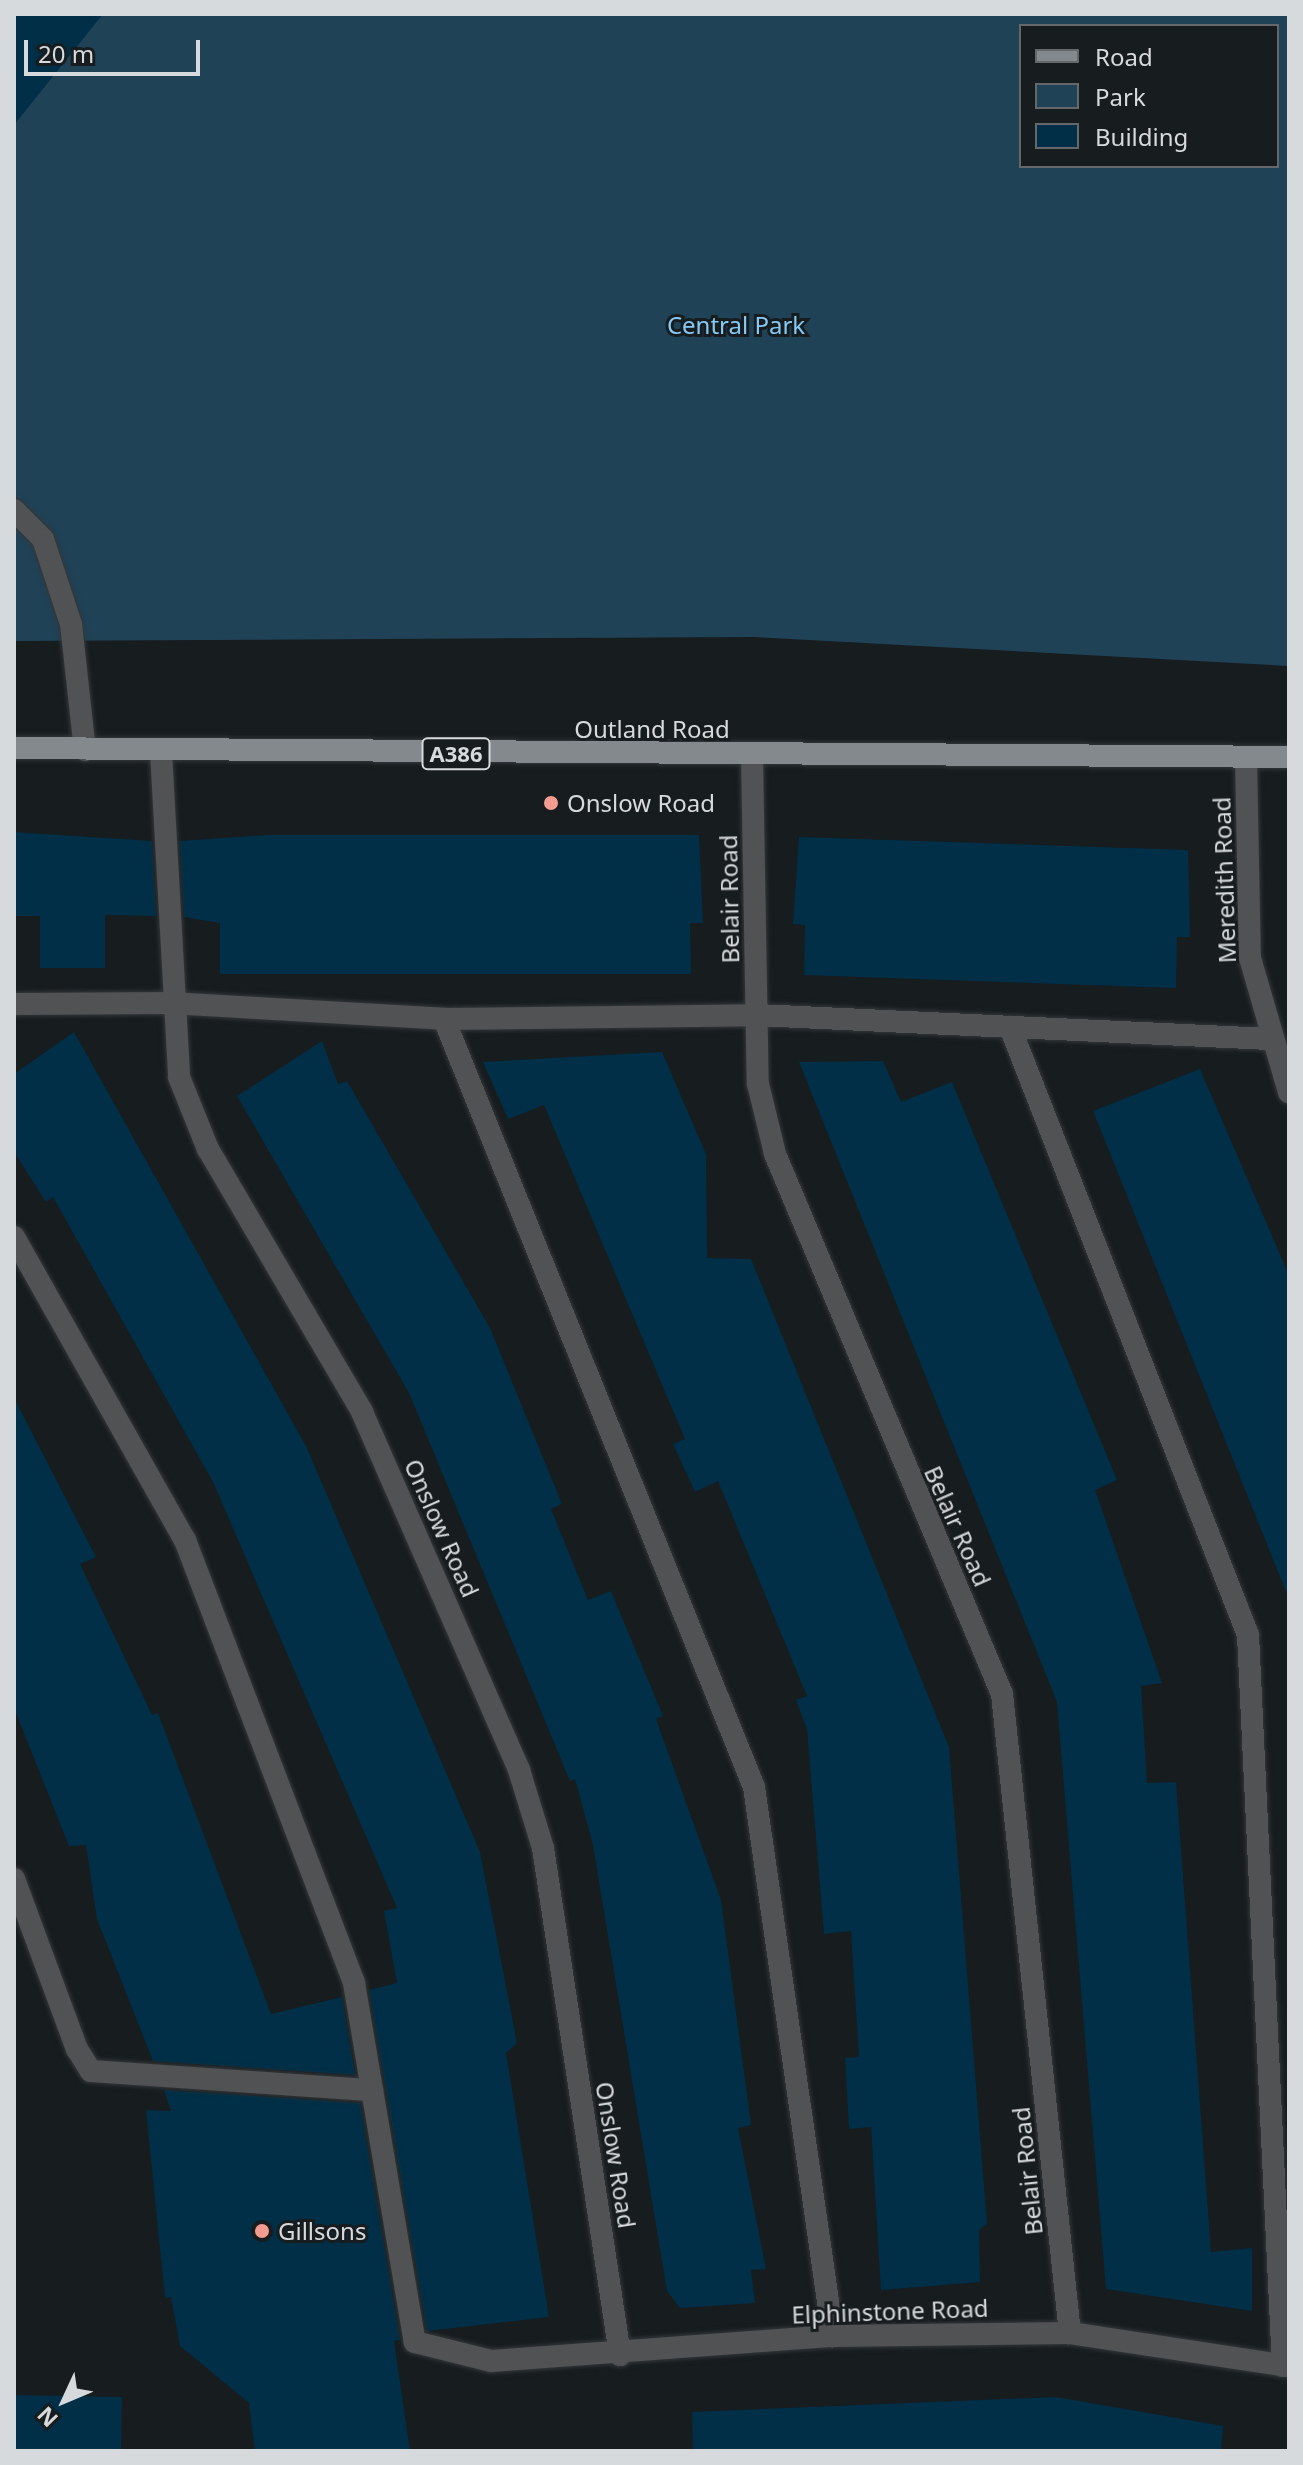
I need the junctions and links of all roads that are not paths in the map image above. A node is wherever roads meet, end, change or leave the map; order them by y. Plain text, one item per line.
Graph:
1 (14, 510) edge
2 (14, 748) edge
3 (85, 750) junction
4 (161, 752) junction
5 (752, 756) junction
6 (1246, 757) junction
7 (1289, 757) edge
8 (170, 1003) junction
9 (14, 1004) edge
10 (757, 1015) junction
11 (444, 1019) junction
12 (1010, 1027) junction
13 (1269, 1039) junction
14 (1289, 1092) edge
15 (14, 1237) edge
16 (14, 1879) edge
17 (372, 2090) junction
18 (1070, 2333) junction
19 (833, 2336) junction
20 (620, 2355) junction
21 (1286, 2366) edge

1 - 3 street
2 - 3 main road, Outland Road / A386
3 - 4 main road, Outland Road / A386
4 - 5 main road, Outland Road / A386
4 - 8 street, Onslow Road
5 - 6 main road, Outland Road / A386
5 - 10 street, Belair Road
6 - 7 main road, Outland Road / A386
6 - 13 street, Meredith Road
8 - 9 street
8 - 11 street
8 - 20 street, Onslow Road
10 - 11 street
10 - 12 street
10 - 18 street, Belair Road
11 - 19 street
12 - 13 street
12 - 21 street
13 - 14 street, Meredith Road
15 - 17 street
16 - 17 street
17 - 20 street, Elphinstone Road
18 - 19 street, Elphinstone Road
18 - 21 street, Elphinstone Road
19 - 20 street, Elphinstone Road

